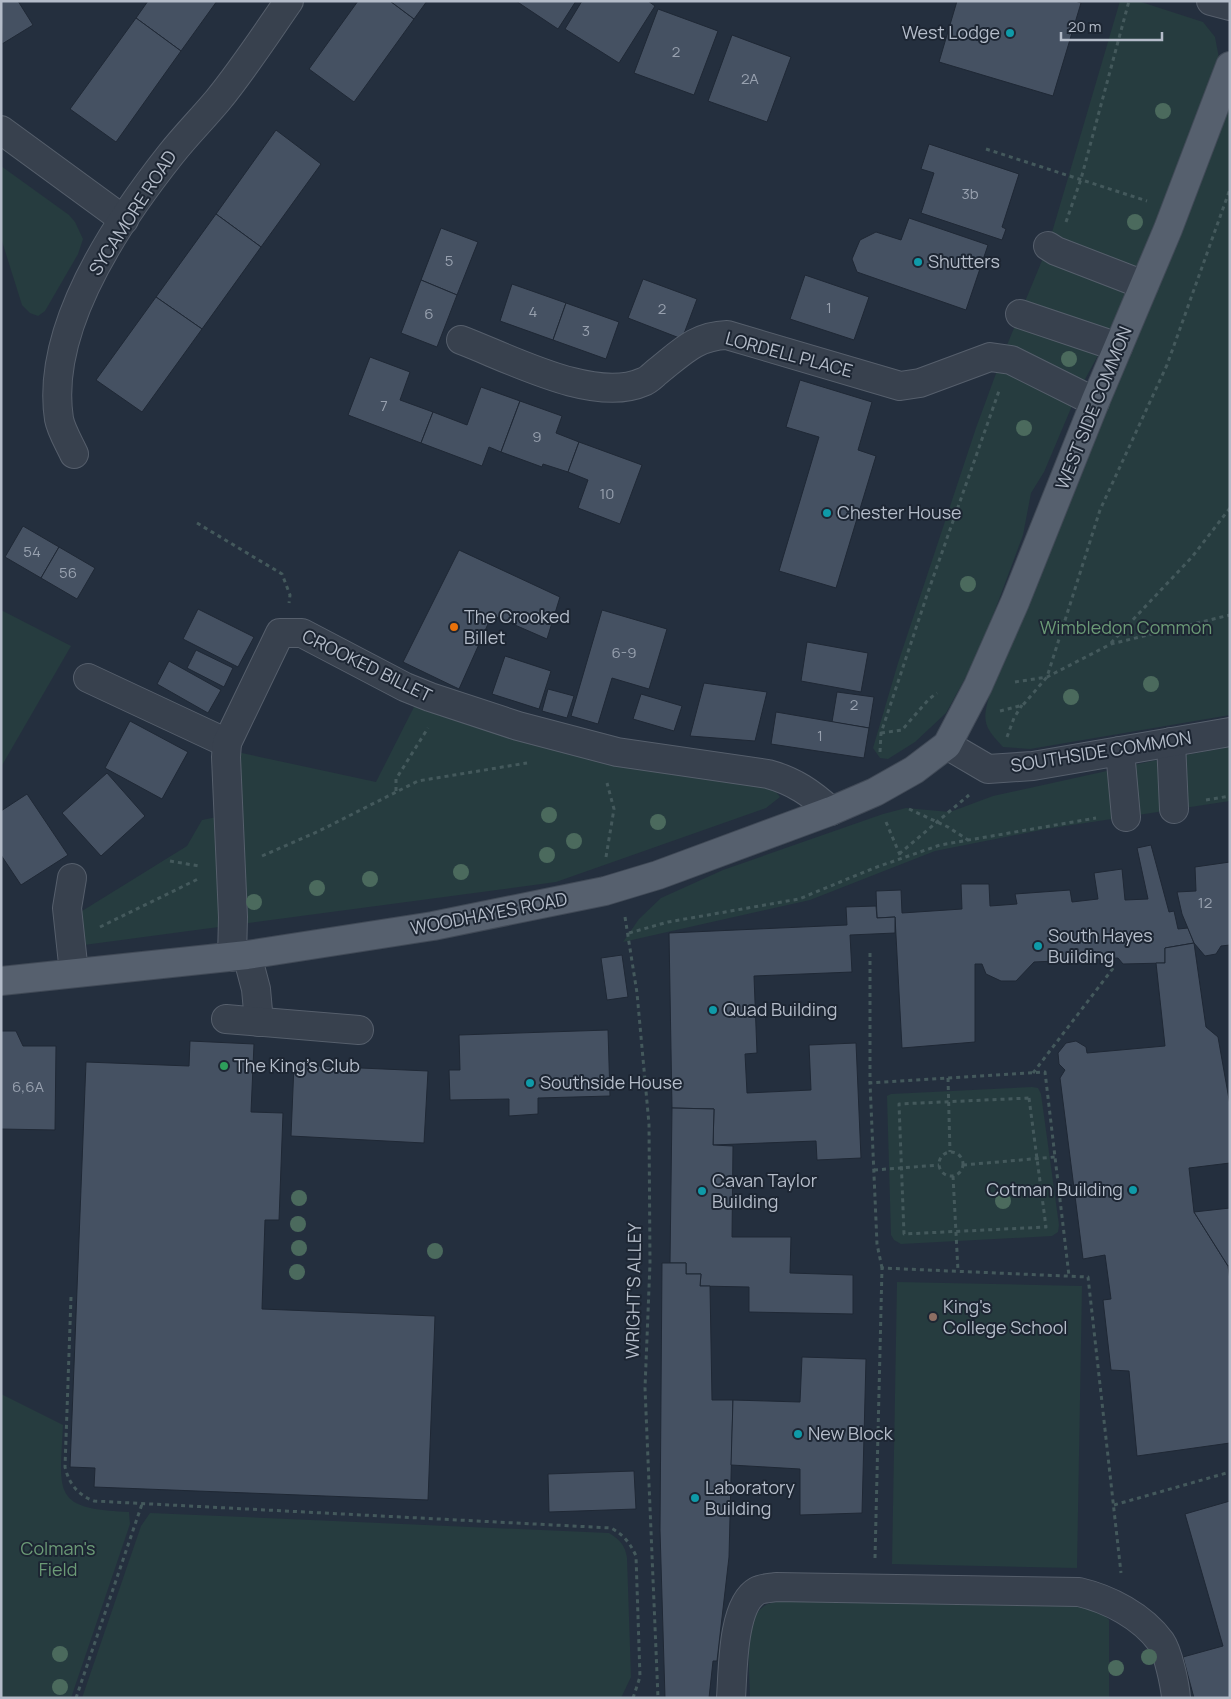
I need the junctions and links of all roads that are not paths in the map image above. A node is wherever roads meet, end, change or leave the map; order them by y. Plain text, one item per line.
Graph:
1 (289, 1) edge
2 (1211, 1) edge
3 (1230, 6) edge
4 (1230, 66) edge
5 (1, 130) edge
6 (124, 220) junction
7 (1048, 246) dead end
8 (1144, 285) junction
9 (1020, 314) dead end
10 (461, 340) dead end
11 (1118, 347) junction
12 (1095, 402) junction
13 (74, 454) dead end
14 (88, 678) dead end
15 (1230, 732) edge
16 (1171, 742) junction
17 (227, 743) junction
18 (947, 745) junction
19 (1120, 751) junction
20 (1174, 807) road end
21 (831, 811) junction
22 (1126, 814) road end
23 (72, 878) dead end
24 (240, 956) junction
25 (74, 974) junction
26 (1, 981) edge
27 (226, 1020) dead end
28 (259, 1022) junction
29 (358, 1030) dead end
30 (731, 1698) edge
31 (1176, 1698) edge

1 - 6 street, SYCAMORE ROAD
2 - 3 street
4 - 8 main road, WEST SIDE COMMON
5 - 6 street
6 - 13 street, SYCAMORE ROAD
7 - 8 street
8 - 11 main road, WEST SIDE COMMON
9 - 11 street
10 - 12 street, LORDELL PLACE
11 - 12 main road, WEST SIDE COMMON
12 - 18 main road, WEST SIDE COMMON
14 - 17 street
15 - 16 street, SOUTHSIDE COMMON
16 - 19 street, SOUTHSIDE COMMON
16 - 20 street
17 - 21 street, CROOKED BILLET
17 - 24 street, CROOKED BILLET
18 - 19 street, SOUTHSIDE COMMON
18 - 21 main road, WOODHAYES ROAD
19 - 22 street
21 - 24 main road, WOODHAYES ROAD
23 - 25 street
24 - 25 main road, WOODHAYES ROAD
24 - 28 street, CROOKED BILLET
25 - 26 main road, WOODHAYES ROAD
27 - 28 street
28 - 29 street
30 - 31 street

